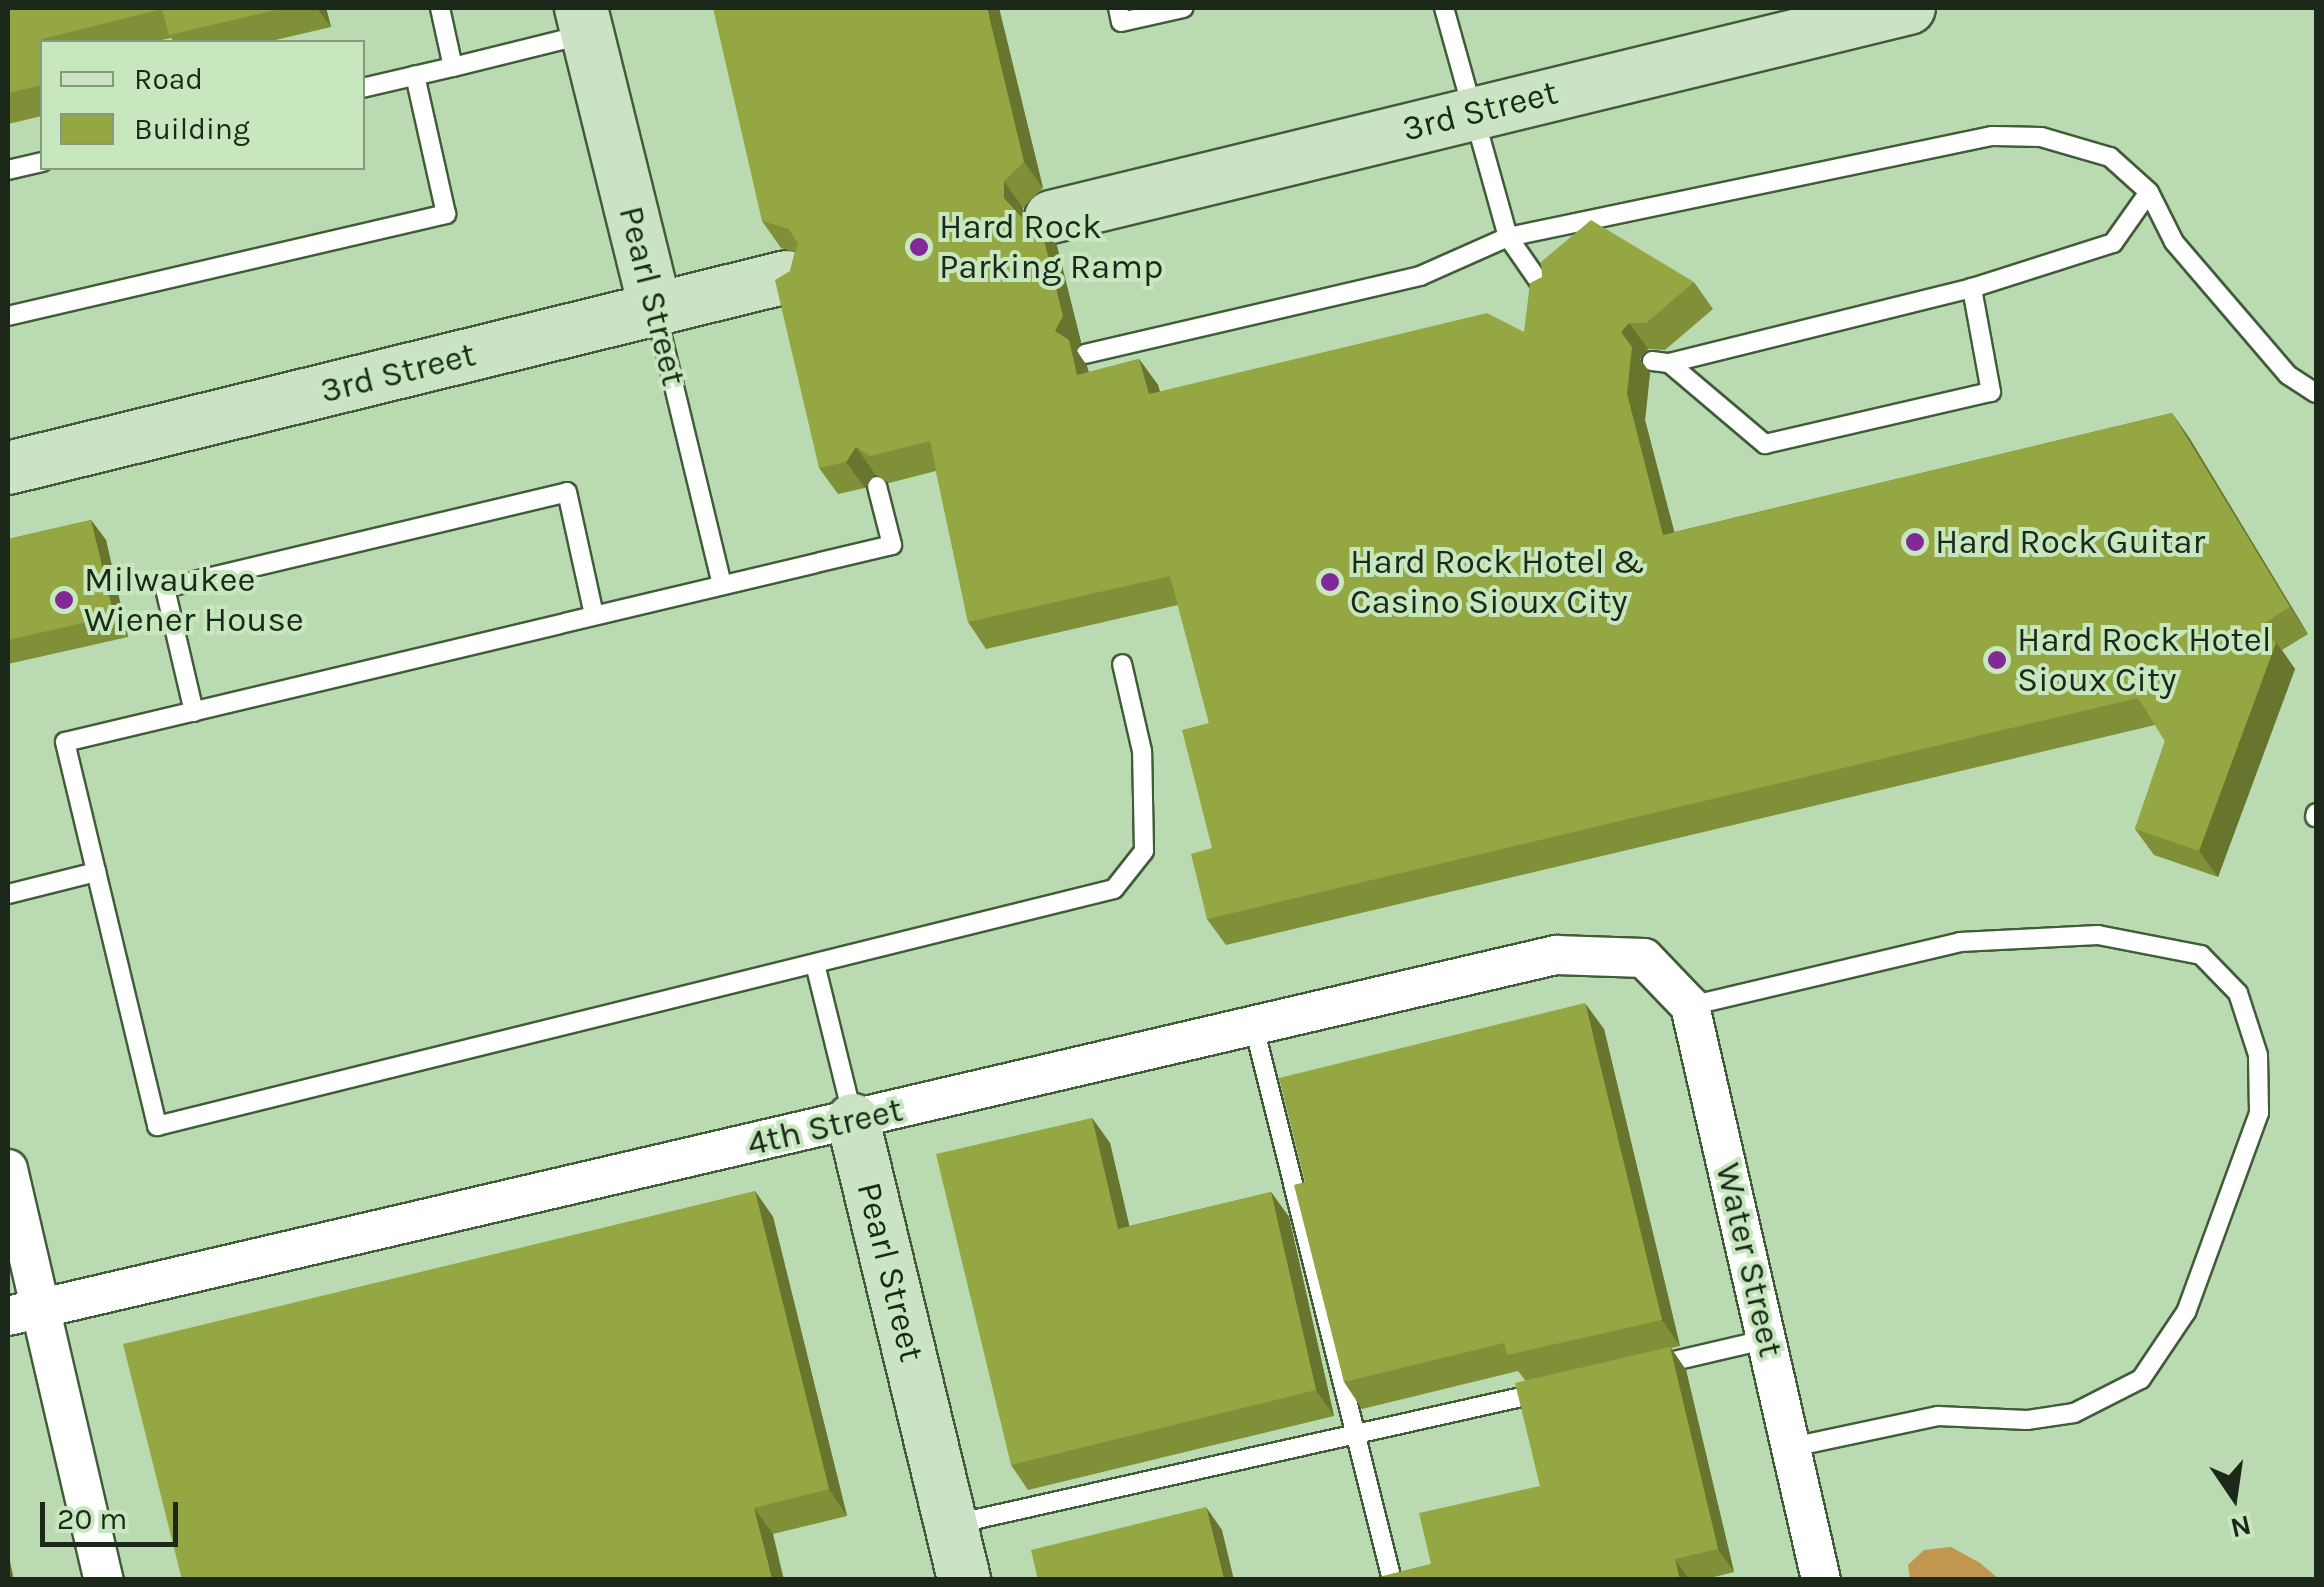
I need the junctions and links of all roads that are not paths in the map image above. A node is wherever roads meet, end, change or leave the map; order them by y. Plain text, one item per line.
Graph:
1 (440, 8) edge
2 (1118, 8) edge
3 (1183, 8) edge
4 (1444, 8) edge
5 (1910, 8) edge
6 (584, 20) edge
7 (453, 66) junction
8 (415, 76) junction
9 (365, 87) edge
10 (1469, 114) junction
11 (40, 162) edge
12 (8, 170) edge
13 (2150, 192) junction
14 (1050, 218) dead end
15 (1508, 237) junction
16 (787, 278) edge
17 (1972, 288) junction
18 (1550, 296) edge
19 (656, 311) junction
20 (8, 316) edge
21 (1084, 354) dead end
22 (2316, 393) edge
23 (8, 468) edge
24 (877, 486) edge
25 (722, 584) junction
26 (594, 615) junction
27 (1122, 664) dead end
28 (194, 712) junction
29 (96, 872) junction
30 (8, 894) edge
31 (815, 964) junction
32 (1690, 1006) junction
33 (1254, 1026) junction
34 (853, 1120) junction
35 (8, 1169) edge
36 (23, 1312) edge
37 (1768, 1339) junction
38 (1638, 1370) edge
39 (1562, 1387) edge
40 (1357, 1435) junction
41 (1792, 1447) junction
42 (950, 1525) junction
43 (104, 1580) edge
44 (964, 1580) edge
45 (1392, 1580) edge
46 (1821, 1580) edge

1 - 7 lane
2 - 3 lane
4 - 10 lane
5 - 10 main road, 3rd Street
6 - 7 lane
6 - 19 main road, Pearl Street
7 - 8 lane
8 - 9 lane
8 - 20 lane
10 - 14 main road, 3rd Street
10 - 15 lane
11 - 12 lane
13 - 15 lane
13 - 17 lane
13 - 22 lane
15 - 18 lane
15 - 21 lane
16 - 19 main road, 3rd Street
17 - 17 lane
19 - 23 main road, 3rd Street
19 - 25 lane, Pearl Street
24 - 25 lane
25 - 26 lane
26 - 28 lane
26 - 28 lane
27 - 31 lane
28 - 29 lane
29 - 30 lane
29 - 31 lane
31 - 34 lane, Pearl Street
32 - 33 street, 4th Street
32 - 37 street, Water Street
32 - 41 lane
33 - 34 street, 4th Street
33 - 40 lane
34 - 36 street, 4th Street
34 - 42 main road, Pearl Street
35 - 36 street
36 - 43 street
37 - 38 lane
37 - 41 street, Water Street
39 - 40 lane
40 - 42 lane
40 - 45 lane
41 - 46 street, Water Street
42 - 44 main road, Pearl Street

